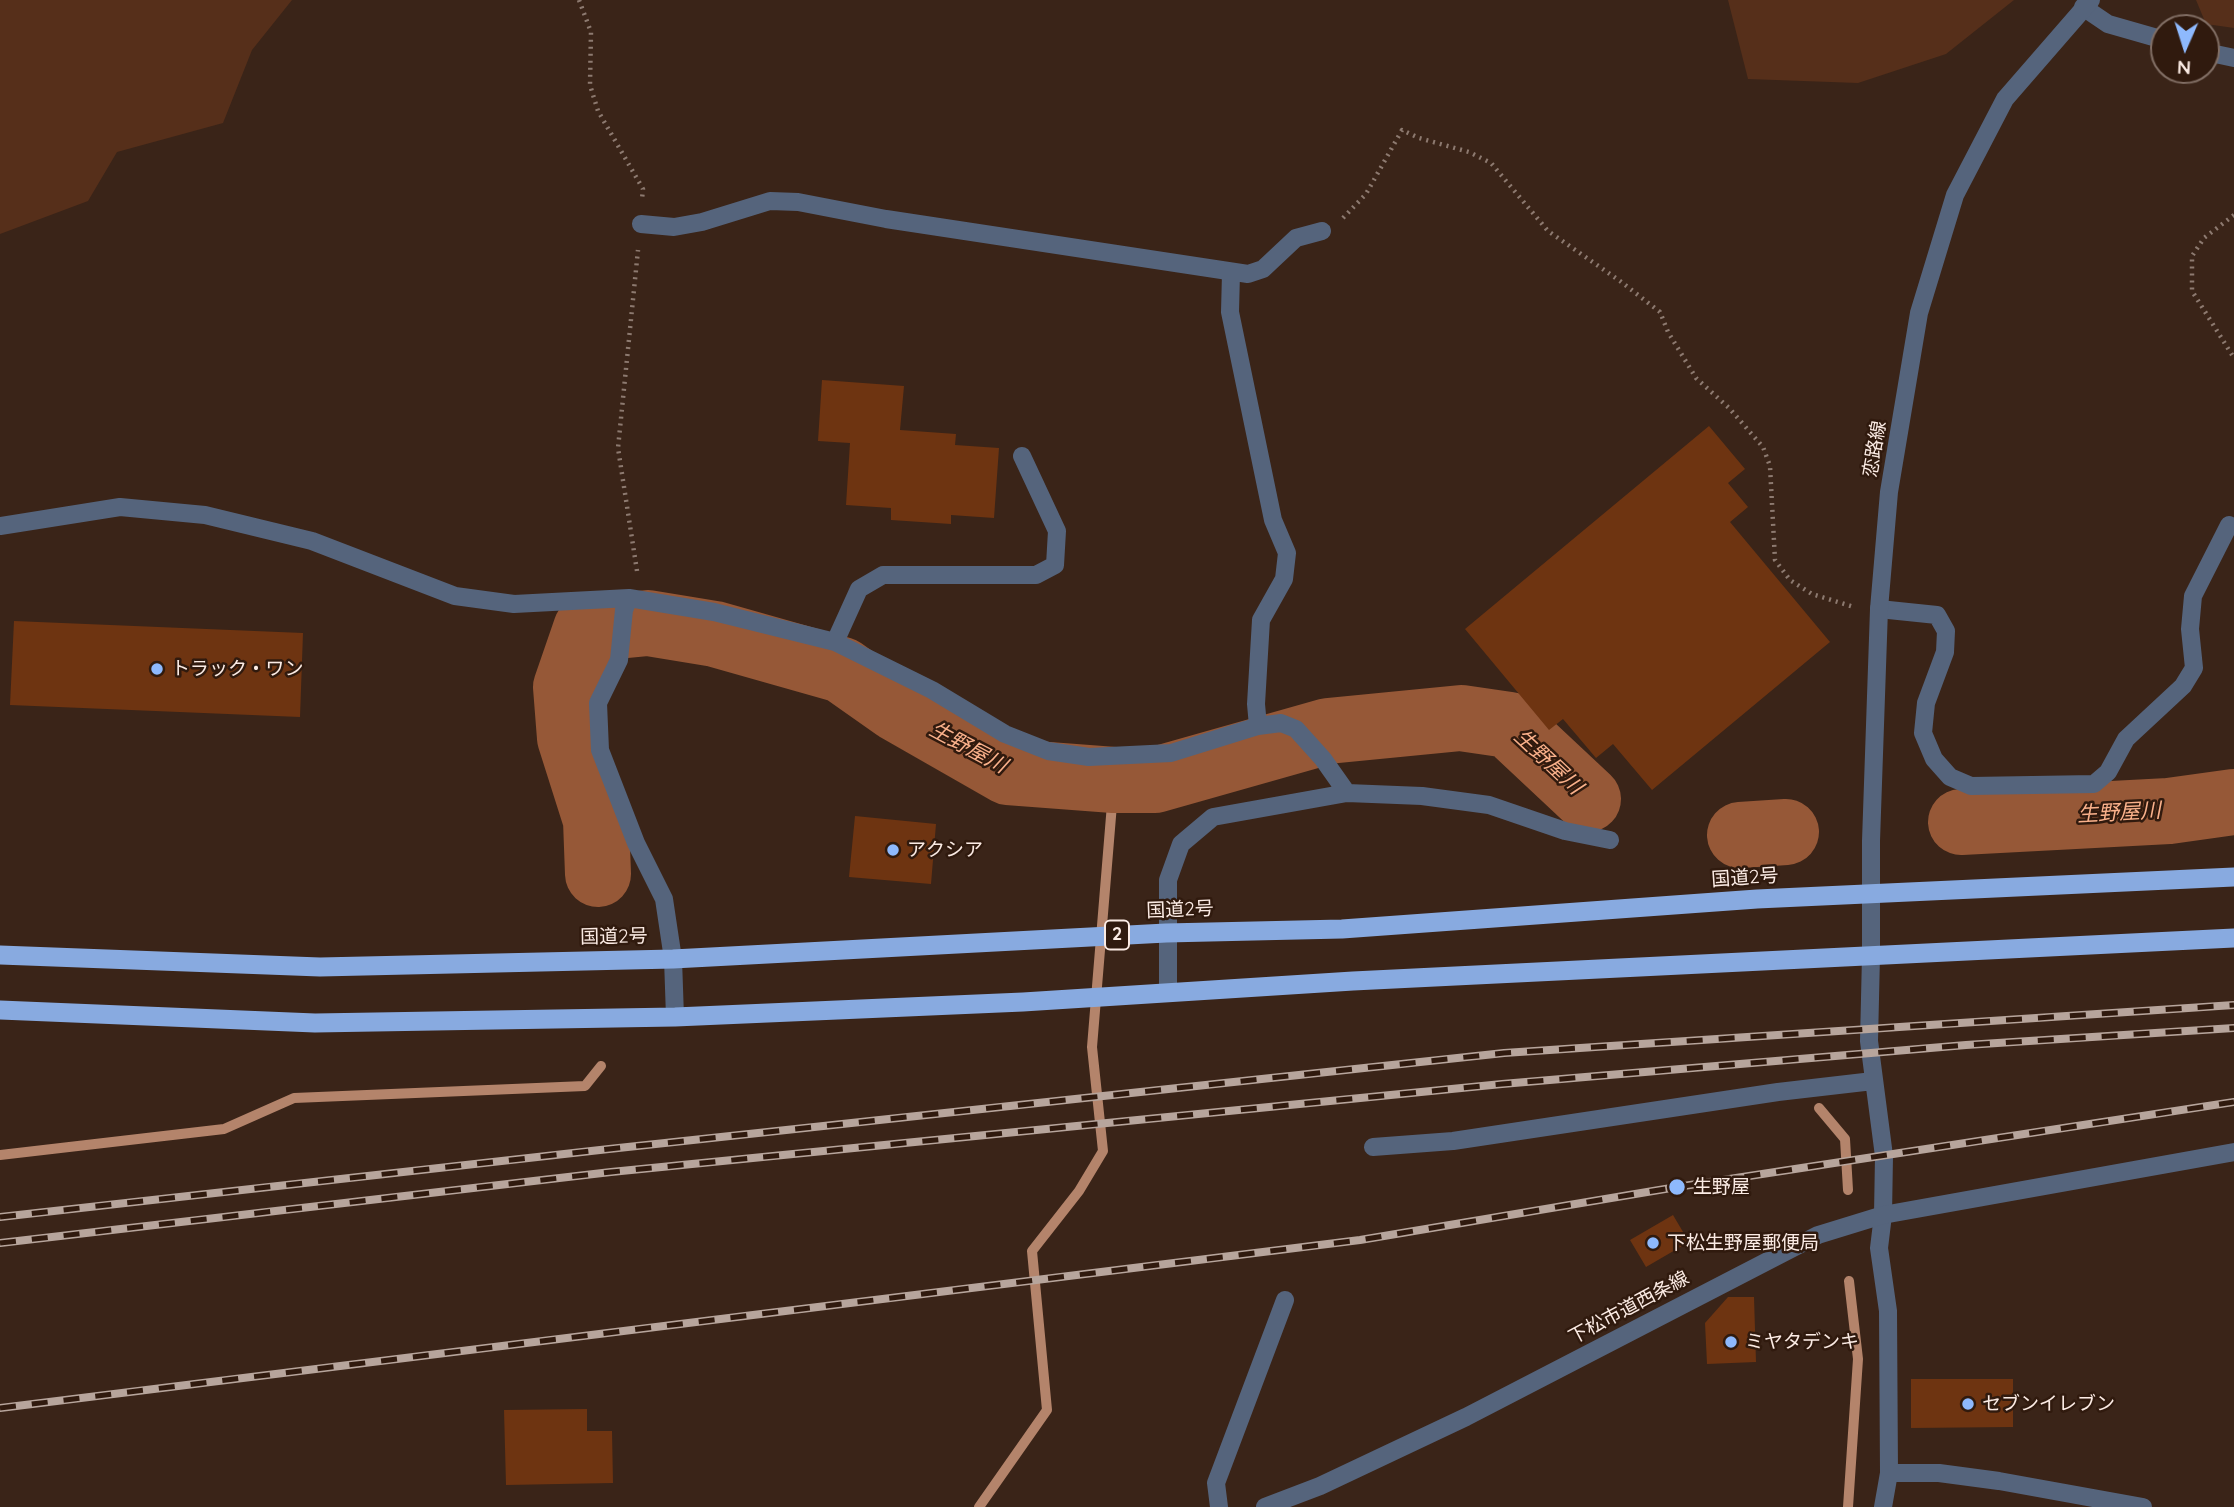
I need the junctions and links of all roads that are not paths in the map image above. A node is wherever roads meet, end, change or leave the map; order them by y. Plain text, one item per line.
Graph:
1 (2087, 4) edge
2 (2150, 36) edge
3 (641, 224) road end
4 (1322, 231) road end
5 (1231, 273) junction
6 (1022, 456) dead end
7 (0, 526) edge
8 (2229, 526) dead end
9 (626, 604) junction
10 (1879, 609) junction
11 (835, 642) junction
12 (1258, 726) junction
13 (1347, 793) junction
14 (1610, 840) dead end
15 (2234, 877) edge
16 (1870, 894) junction
17 (1166, 933) junction
18 (2234, 938) edge
19 (0, 954) edge
20 (1871, 956) junction
21 (673, 959) junction
22 (1167, 993) junction
23 (0, 1010) edge
24 (675, 1017) junction
25 (1873, 1081) junction
26 (1373, 1147) dead end
27 (2234, 1152) edge
28 (1883, 1215) junction
29 (1285, 1300) dead end
30 (1889, 1473) junction
31 (1219, 1507) edge
32 (1265, 1507) edge
33 (1883, 1507) edge
34 (2143, 1507) edge

1 - 2 street
1 - 10 street, 恋路線
3 - 5 street
4 - 5 street
5 - 12 street
6 - 11 street
7 - 9 street
8 - 10 street
9 - 11 street
9 - 21 street
10 - 16 street, 恋路線
11 - 12 street
12 - 13 street
13 - 14 street
13 - 17 street
15 - 16 highway, 国道2号 / 2
16 - 17 highway, 国道2号 / 2
16 - 20 street, 恋路線
17 - 21 highway, 国道2号 / 2
17 - 22 street
18 - 20 highway
19 - 21 highway, 国道2号 / 2
20 - 22 highway
20 - 25 street, 恋路線
21 - 24 street
22 - 24 highway
23 - 24 highway
25 - 26 street
25 - 28 street, 恋路線
27 - 28 street, 下松市道西条線
28 - 30 street, 恋路線
28 - 32 street, 下松市道西条線
29 - 31 street
30 - 33 street, 恋路線
30 - 34 street

